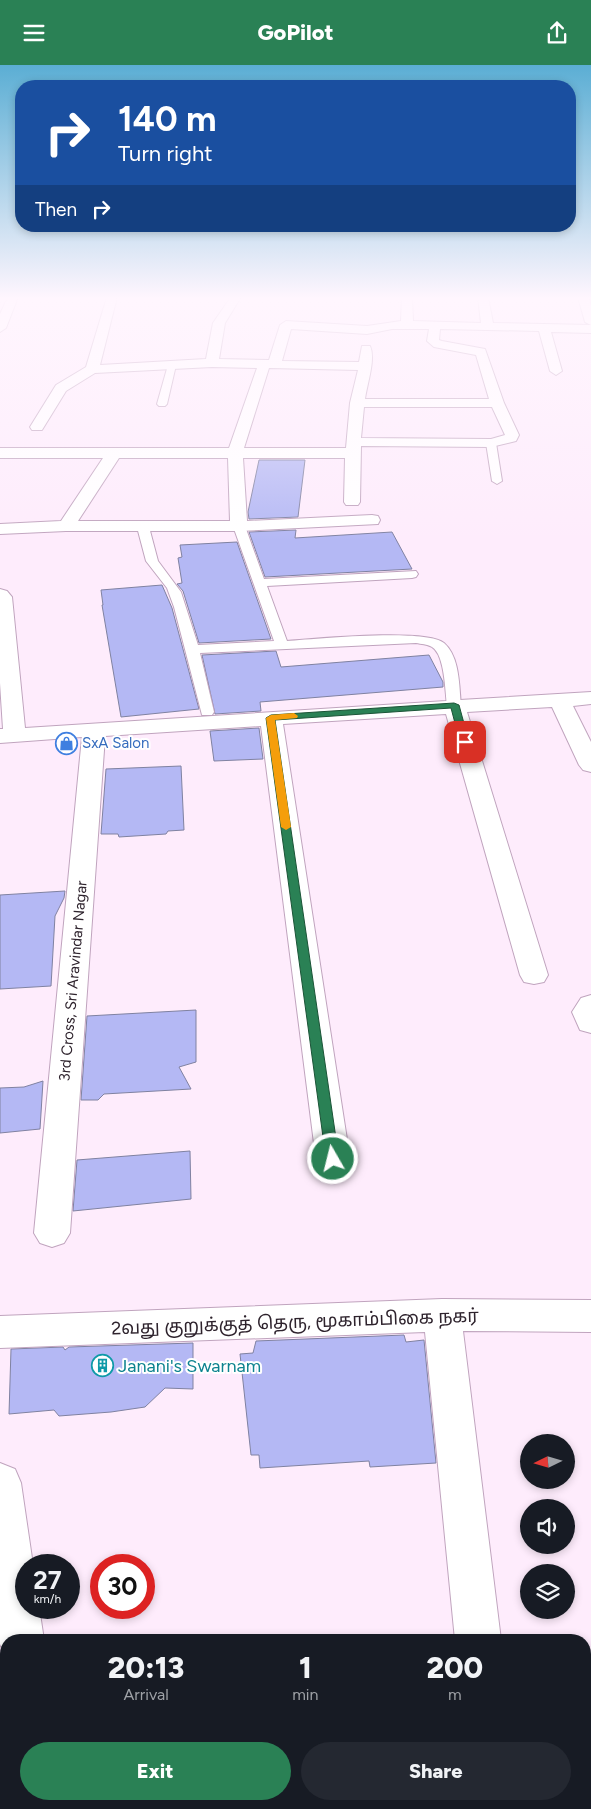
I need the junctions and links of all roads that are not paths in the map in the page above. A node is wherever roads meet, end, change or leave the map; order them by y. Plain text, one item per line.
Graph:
1 (77, 378) edge
2 (168, 378) edge
3 (264, 378) edge
4 (363, 378) edge
5 (490, 378) edge
6 (162, 403) dead end
7 (357, 403) junction
8 (498, 403) junction
9 (36, 427) dead end
10 (491, 443) junction
11 (353, 447) junction
12 (0, 453) edge
13 (114, 453) junction
14 (235, 453) junction
15 (497, 481) dead end
16 (352, 502) dead end
17 (372, 520) dead end
18 (66, 526) junction
19 (239, 526) junction
20 (142, 527) junction
21 (0, 529) edge
22 (412, 574) dead end
23 (260, 583) junction
24 (0, 595) edge
25 (282, 646) junction
26 (193, 649) junction
27 (591, 698) edge
28 (560, 701) junction
29 (454, 705) junction
30 (207, 712) dead end
31 (271, 718) junction
32 (94, 729) junction
33 (8, 736) edge
34 (591, 765) edge
35 (534, 975) dead end
36 (591, 1005) edge
37 (591, 1023) edge
38 (333, 1159) dead end
39 (52, 1233) dead end
40 (442, 1315) junction
41 (591, 1316) edge
42 (0, 1332) edge
43 (0, 1483) edge
44 (20, 1634) edge
45 (477, 1634) edge

1 - 9 street
2 - 6 lane
3 - 14 street
4 - 7 street
5 - 8 street
7 - 8 street
7 - 11 street
8 - 10 street
10 - 11 street
10 - 15 lane
11 - 14 street
11 - 16 street
12 - 13 street
13 - 14 street
13 - 18 street
14 - 19 street
17 - 19 street
18 - 20 street
18 - 21 street
19 - 20 street
19 - 23 lane
20 - 26 lane
22 - 23 lane
23 - 25 lane
24 - 33 street
25 - 26 lane
25 - 29 lane
26 - 30 lane
27 - 28 street
28 - 29 street
28 - 34 street
29 - 31 street
29 - 35 street
31 - 32 street
31 - 38 street
32 - 33 street
32 - 39 street, 3rd Cross, Sri Aravindar Nagar
36 - 37 street
40 - 41 street, 2வது குறுக்குத் தெரு, மூகாம்பிகை நகர்
40 - 42 street, 2வது குறுக்குத் தெரு, மூகாம்பிகை நகர்
40 - 45 street
43 - 44 street

